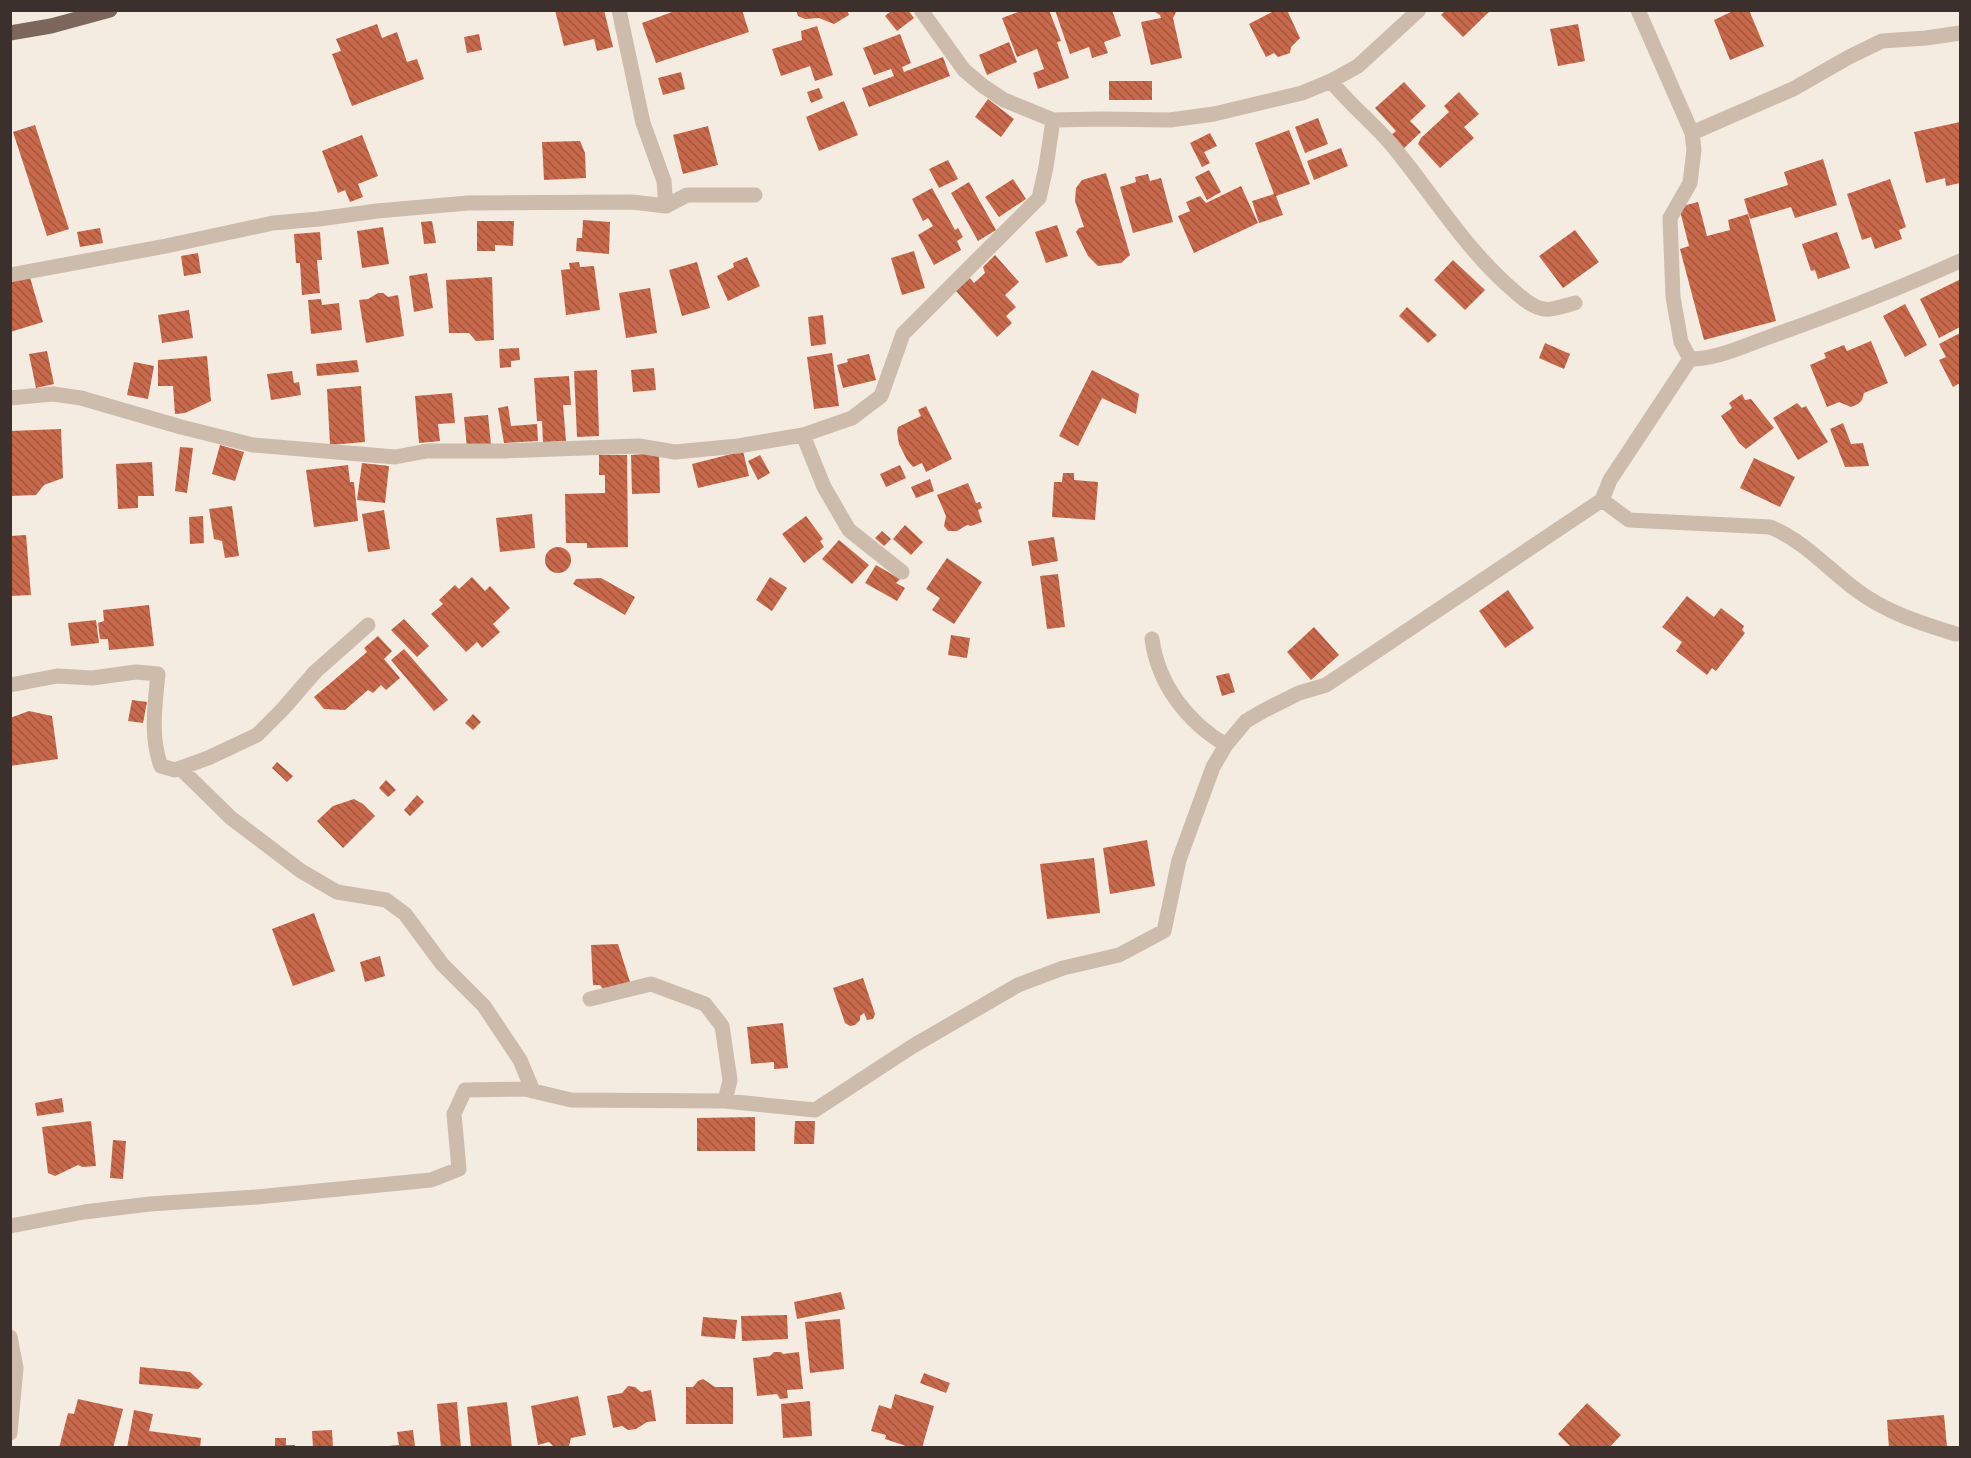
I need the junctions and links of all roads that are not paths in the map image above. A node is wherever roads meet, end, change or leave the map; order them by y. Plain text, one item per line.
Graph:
1 (110, 10) edge
2 (620, 10) edge
3 (921, 10) edge
4 (1419, 10) edge
5 (1638, 10) edge
6 (10, 33) edge
7 (1960, 33) edge
8 (1331, 81) junction
9 (1053, 120) junction
10 (1692, 133) junction
11 (755, 195) dead end
12 (666, 206) junction
13 (1960, 261) edge
14 (10, 275) edge
15 (1575, 303) dead end
16 (1690, 359) junction
17 (10, 398) edge
18 (803, 435) junction
19 (1602, 500) junction
20 (902, 572) dead end
21 (368, 625) dead end
22 (1956, 634) dead end
23 (1152, 639) dead end
24 (10, 685) edge
25 (1226, 745) junction
26 (180, 768) junction
27 (590, 999) dead end
28 (533, 1090) junction
29 (725, 1101) junction
30 (10, 1226) edge
31 (10, 1338) edge
32 (10, 1433) edge

1 - 6 main road
2 - 12 street
3 - 9 street
4 - 8 street
5 - 10 street
7 - 10 street
8 - 9 street
8 - 15 street
9 - 18 street
10 - 16 street
11 - 12 street
12 - 14 street
13 - 16 street
16 - 19 street
17 - 18 street
18 - 20 street
19 - 22 street
19 - 25 street
21 - 26 street
23 - 25 street
24 - 26 street
25 - 29 street
26 - 28 street
27 - 29 street
28 - 29 street
28 - 30 street
31 - 32 street

